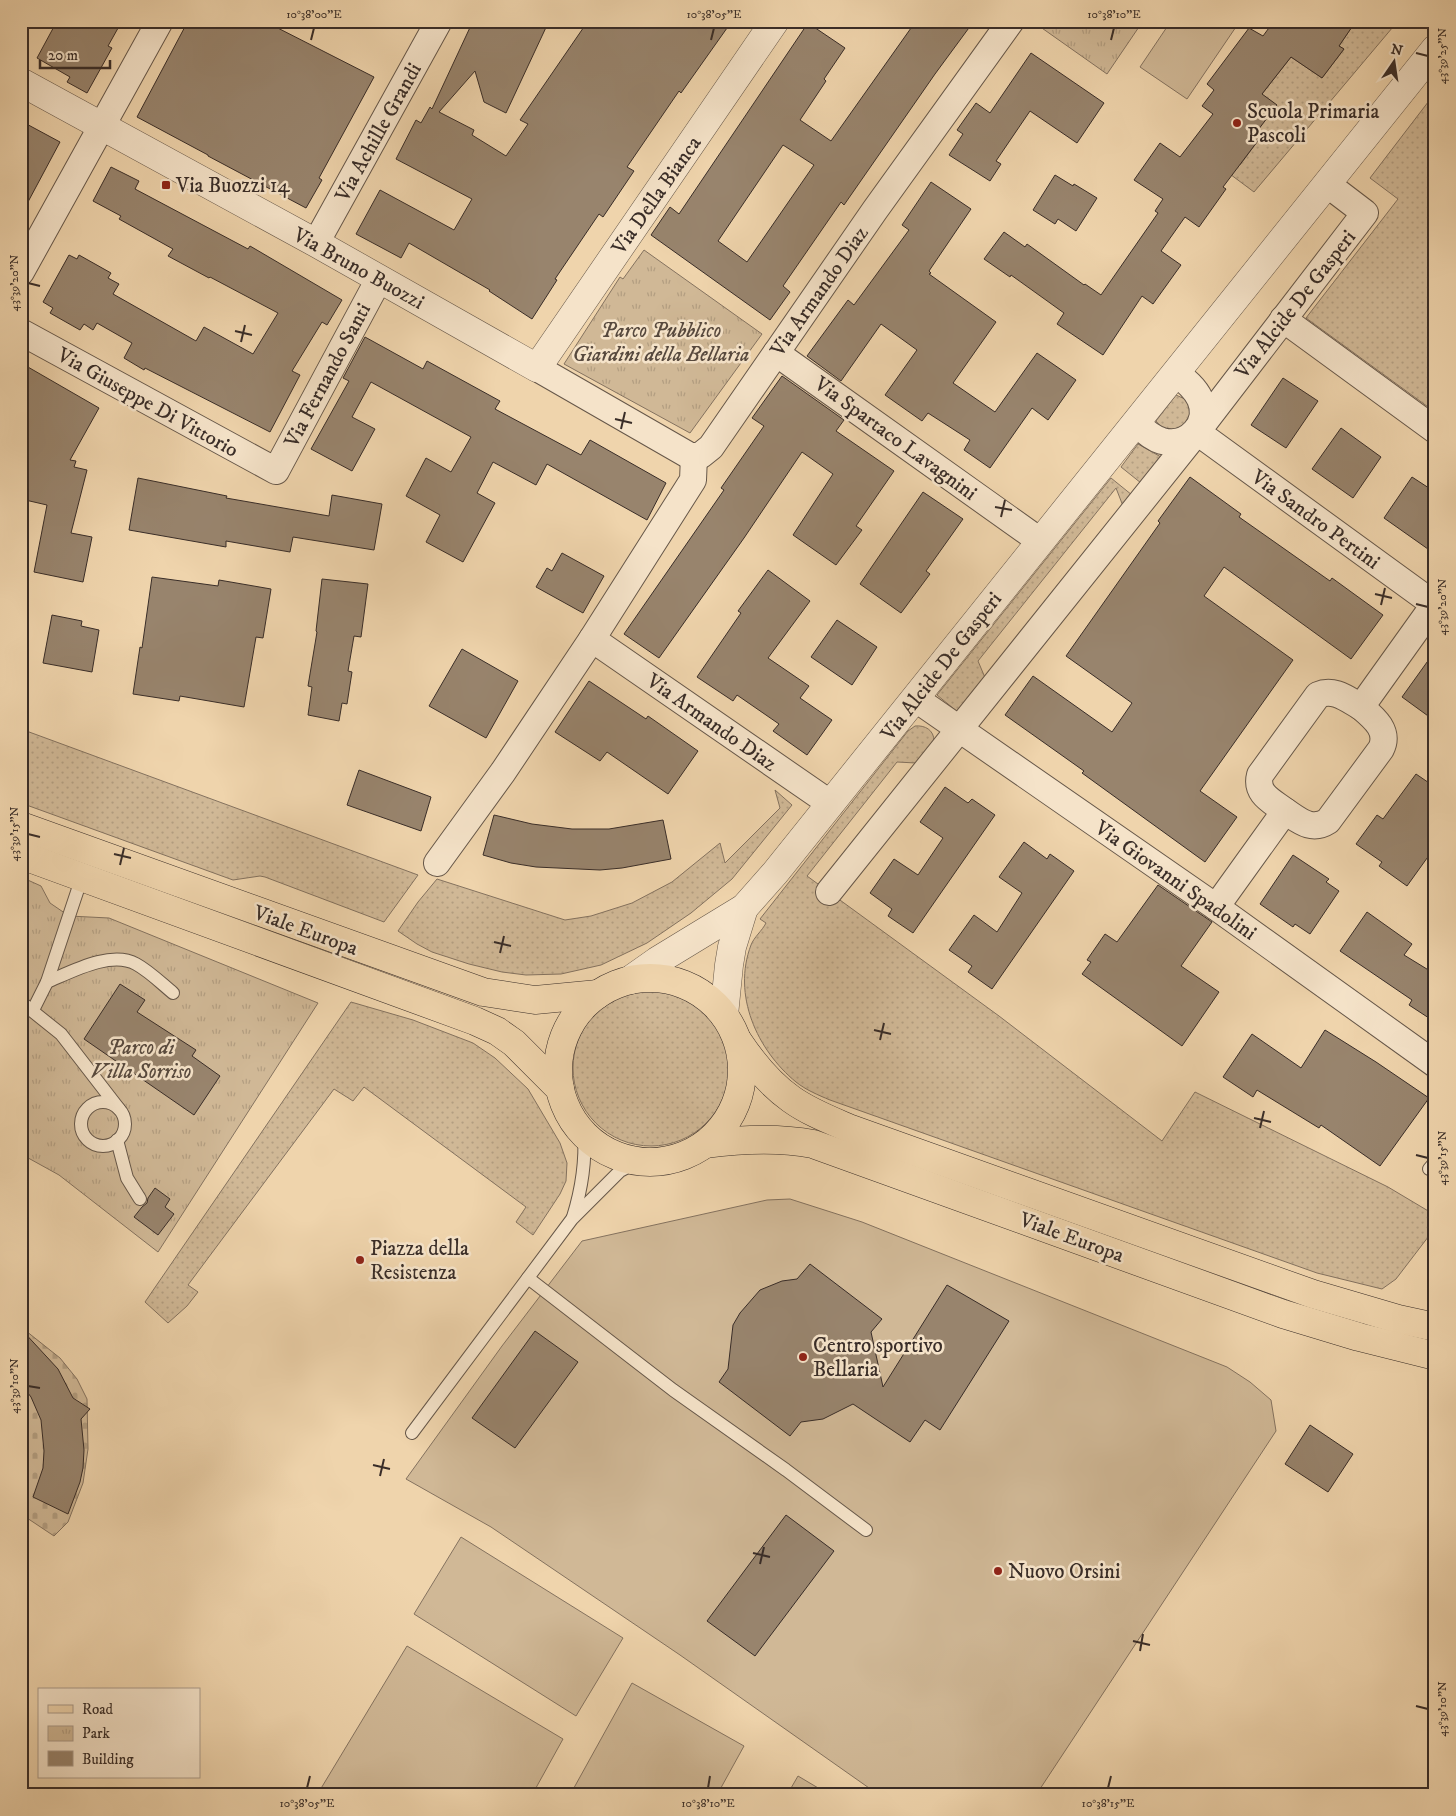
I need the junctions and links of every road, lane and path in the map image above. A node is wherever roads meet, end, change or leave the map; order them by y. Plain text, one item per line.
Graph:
1 (160, 21) edge
2 (439, 21) edge
3 (775, 21) edge
4 (1011, 21) edge
5 (1435, 49) edge
6 (21, 82) edge
7 (102, 126) junction
8 (1327, 184) junction
9 (316, 243) junction
10 (21, 272) edge
11 (379, 279) junction
12 (1283, 319) junction
13 (21, 332) edge
14 (776, 353) junction
15 (537, 368) junction
16 (1176, 372) junction
17 (1136, 424) junction
18 (1435, 430) edge
19 (1197, 432) junction
20 (694, 456) junction
21 (276, 471) joint
22 (1040, 541) junction
23 (1435, 605) edge
24 (592, 639) junction
25 (916, 698) junction
26 (1361, 706) junction
27 (959, 728) junction
28 (831, 804) junction
29 (1285, 812) junction
30 (21, 826) edge
31 (21, 855) edge
32 (437, 862) dead end
33 (82, 877) junction
34 (829, 892) dead end
35 (1216, 907) junction
36 (744, 908) junction
37 (630, 980) junction
38 (47, 982) junction
39 (173, 992) dead end
40 (598, 994) junction
41 (21, 1002) edge
42 (33, 1010) junction
43 (724, 1016) junction
44 (738, 1041) junction
45 (1435, 1064) edge
46 (102, 1087) junction
47 (560, 1089) junction
48 (99, 1102) junction
49 (119, 1109) junction
50 (584, 1134) junction
51 (117, 1140) junction
52 (706, 1144) junction
53 (639, 1161) junction
54 (140, 1199) dead end
55 (572, 1219) junction
56 (528, 1278) junction
57 (1435, 1328) edge
58 (1435, 1356) edge
59 (412, 1433) dead end
60 (866, 1530) dead end

1 - 7 street
2 - 9 street, Via Achille Grandi
3 - 15 street, Via Della Bianca
4 - 14 street, Via Armando Diaz
5 - 8 street, Via Alcide De Gasperi
6 - 7 street, Via Bruno Buozzi
7 - 9 street, Via Bruno Buozzi
7 - 10 street
8 - 12 street, Via Alcide De Gasperi
8 - 16 street, Via Alcide De Gasperi
9 - 11 street, Via Bruno Buozzi
11 - 15 street, Via Bruno Buozzi
11 - 21 street, Via Fernando Santi
12 - 18 street
12 - 19 street, Via Alcide De Gasperi
13 - 21 street, Via Giuseppe Di Vittorio
14 - 20 street, Via Armando Diaz
14 - 22 street, Via Spartaco Lavagnini
15 - 20 street, Via Bruno Buozzi
16 - 17 street, Via Alcide De Gasperi
16 - 19 street, Via Alcide De Gasperi
17 - 19 street
17 - 22 street, Via Alcide De Gasperi
19 - 23 street, Via Sandro Pertini
19 - 27 street, Via Alcide De Gasperi
20 - 24 street
22 - 25 street, Via Alcide De Gasperi
23 - 26 street
24 - 28 street, Via Armando Diaz
24 - 32 street
25 - 27 street, Via Giovanni Spadolini
25 - 28 street, Via Alcide De Gasperi
26 - 29 street
26 - 29 street
27 - 34 street, Via Alcide De Gasperi
27 - 35 street, Via Giovanni Spadolini
28 - 36 street, Via Alcide De Gasperi
29 - 35 street
30 - 40 main road, Viale Europa
31 - 33 main road, Viale Europa
33 - 38 lane
33 - 47 main road, Viale Europa
35 - 45 street, Via Giovanni Spadolini
36 - 37 street, Via Alcide De Gasperi
36 - 43 street, Via Alcide De Gasperi
37 - 40 main road, Viale Europa
37 - 43 main road, Viale Europa
38 - 39 lane
38 - 42 lane
40 - 47 main road, Viale Europa
41 - 42 lane
42 - 46 lane
43 - 44 main road, Viale Europa
44 - 52 main road, Viale Europa
44 - 57 main road, Viale Europa
46 - 48 lane
46 - 49 lane
47 - 50 main road, Viale Europa
48 - 49 lane
48 - 51 lane
49 - 51 lane
50 - 53 main road, Viale Europa
50 - 55 lane
51 - 54 lane
52 - 53 main road, Viale Europa
52 - 58 main road, Viale Europa
53 - 55 lane
55 - 56 lane
56 - 59 lane
56 - 60 lane

